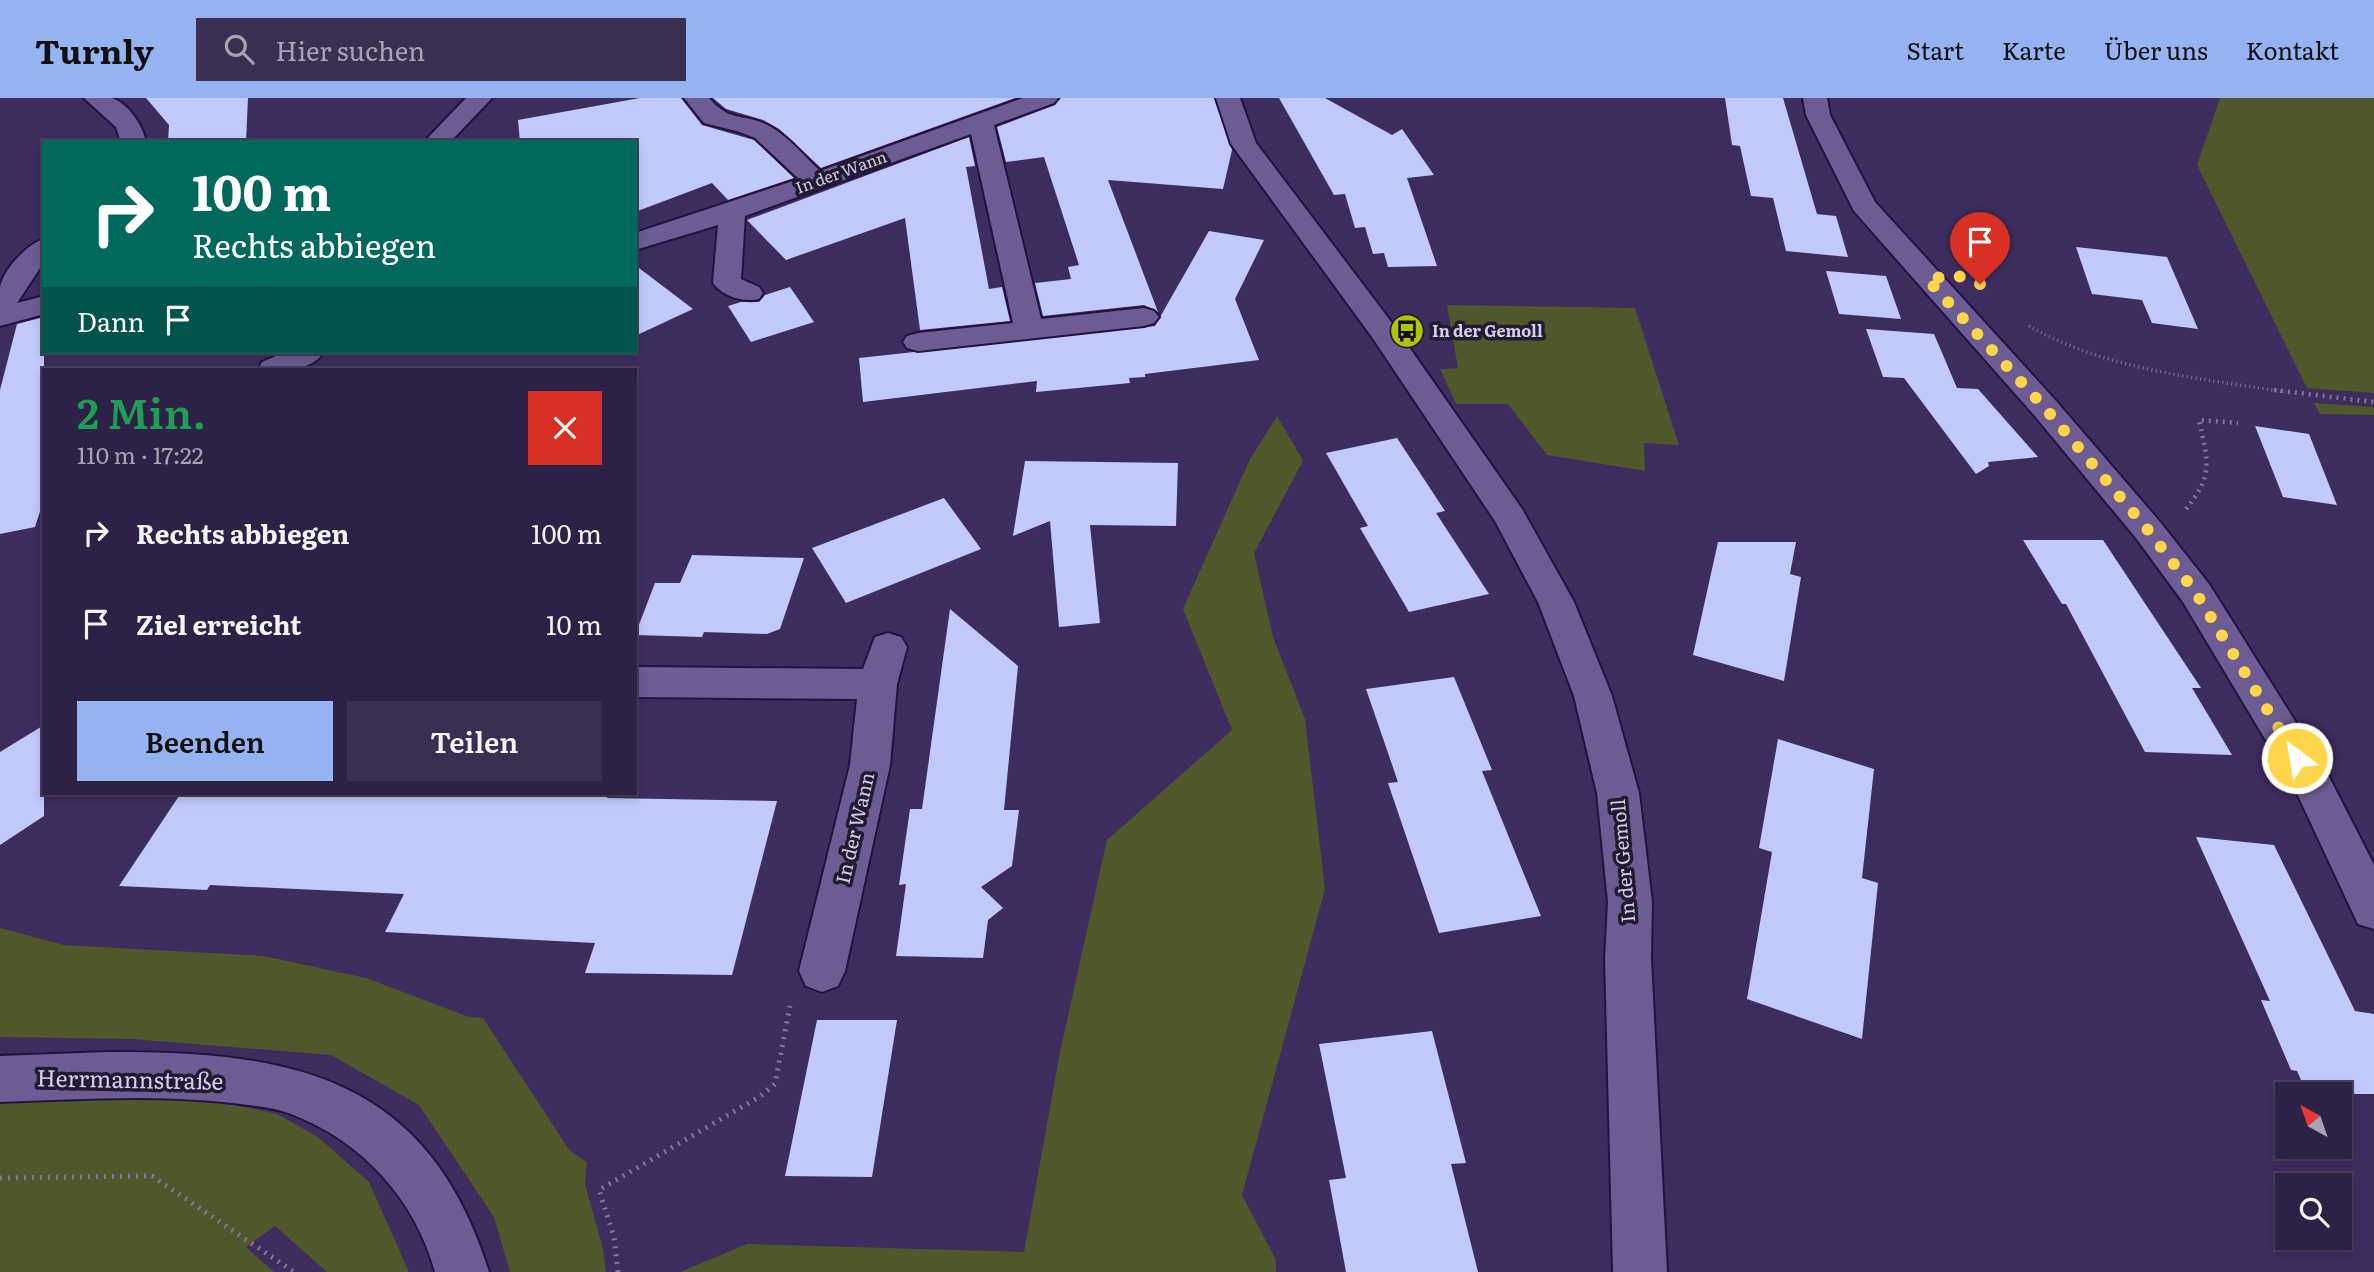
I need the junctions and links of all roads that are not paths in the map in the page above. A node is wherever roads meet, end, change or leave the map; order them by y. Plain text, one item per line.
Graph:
1 (96, 98) edge
2 (480, 98) edge
3 (696, 98) edge
4 (1046, 98) edge
5 (1228, 98) edge
6 (1815, 98) edge
7 (981, 122) junction
8 (134, 140) edge
9 (438, 140) edge
10 (816, 181) junction
11 (732, 212) junction
12 (637, 241) edge
13 (42, 249) edge
14 (749, 293) dead end
15 (42, 306) edge
16 (0, 307) edge
17 (0, 317) edge
18 (1144, 317) dead end
19 (1029, 330) junction
20 (918, 342) dead end
21 (305, 354) edge
22 (275, 368) edge
23 (637, 681) edge
24 (2374, 910) edge
25 (822, 971) road end
26 (0, 1079) edge
27 (462, 1272) edge
28 (1640, 1272) edge

1 - 8 street
2 - 9 street
3 - 10 street
4 - 7 street, In der Wann
5 - 28 street, In der Gemoll
6 - 24 street
7 - 10 street, In der Wann
7 - 19 street
10 - 11 street, In der Wann
11 - 12 street, In der Wann
11 - 14 street
13 - 16 street
15 - 17 street
18 - 19 street
19 - 20 street
21 - 22 street
23 - 25 street, In der Wann
26 - 27 street, Herrmannstraße

